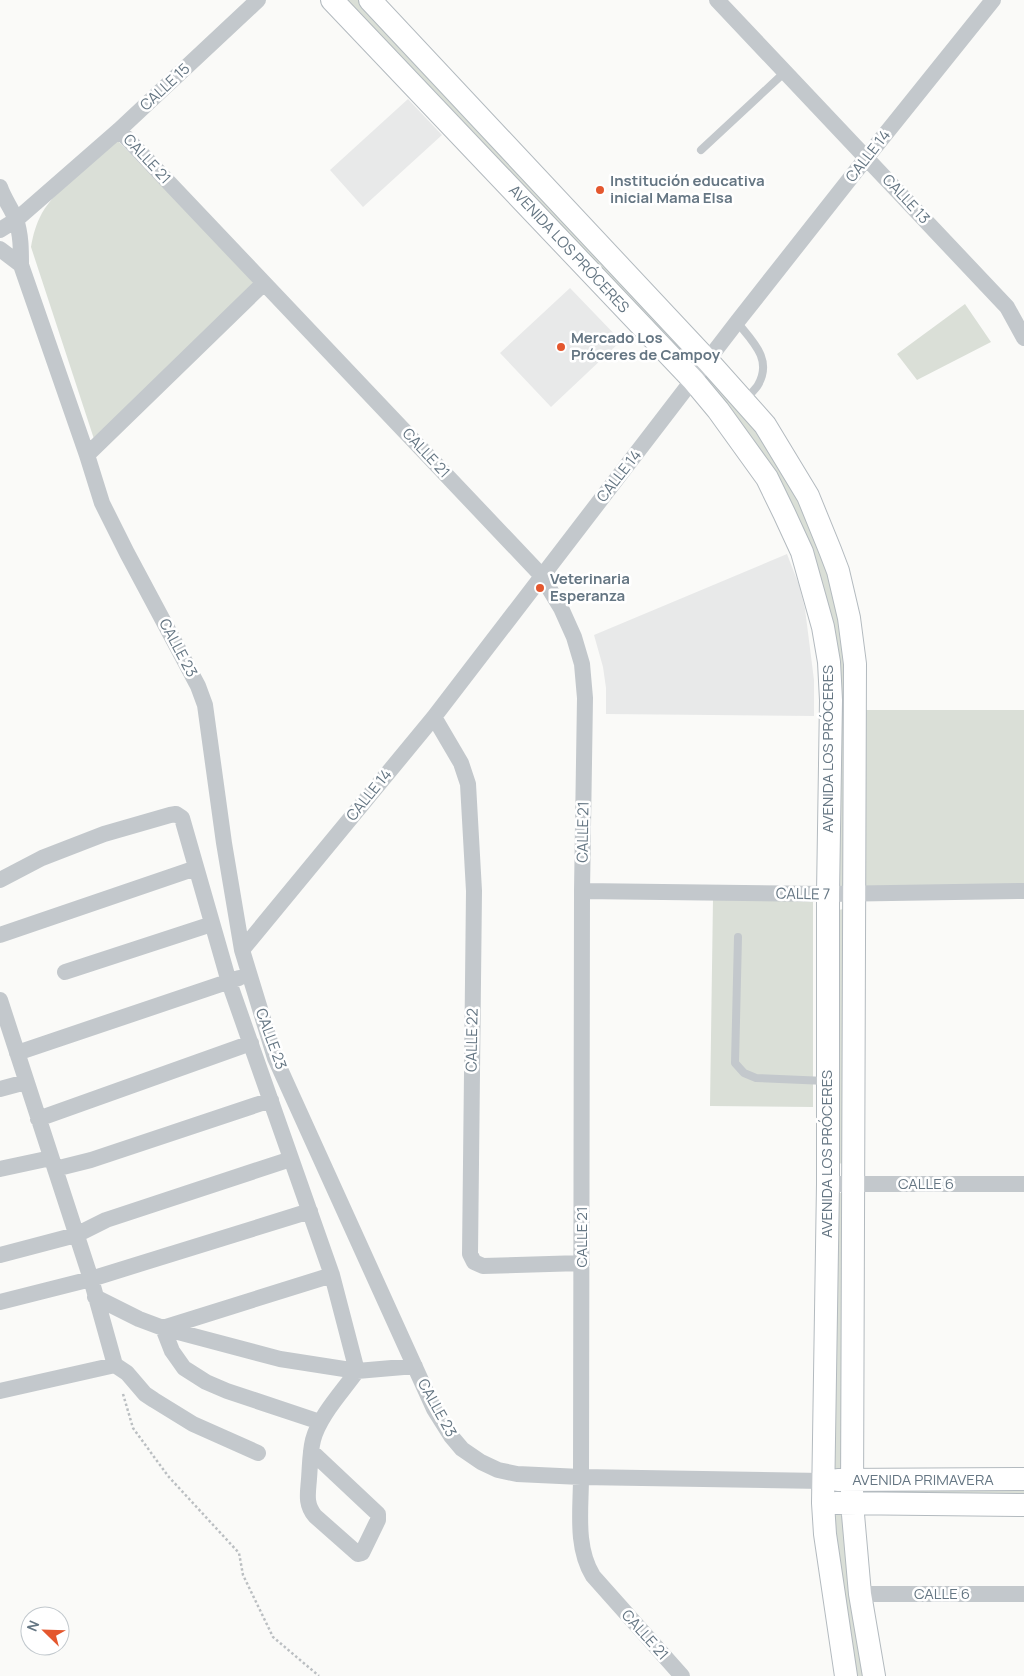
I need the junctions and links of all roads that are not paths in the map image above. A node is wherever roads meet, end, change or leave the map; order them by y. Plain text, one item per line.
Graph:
1 (258, 0) edge
2 (332, 0) edge
3 (370, 0) edge
4 (717, 0) edge
5 (993, 0) edge
6 (785, 72) junction
7 (119, 130) junction
8 (701, 150) dead end
9 (866, 157) junction
10 (0, 187) edge
11 (16, 220) junction
12 (0, 230) edge
13 (0, 249) edge
14 (21, 265) junction
15 (264, 283) junction
16 (1024, 307) edge
17 (1007, 308) junction
18 (737, 322) junction
19 (1024, 338) edge
20 (708, 361) junction
21 (693, 380) junction
22 (744, 402) junction
23 (87, 455) junction
24 (542, 575) junction
25 (434, 717) junction
26 (196, 868) junction
27 (0, 880) edge
28 (582, 891) junction
29 (1024, 891) edge
30 (828, 894) junction
31 (854, 894) junction
32 (212, 924) junction
33 (0, 935) edge
34 (738, 937) dead end
35 (242, 950) junction
36 (65, 972) dead end
37 (249, 975) junction
38 (229, 982) junction
39 (0, 1003) edge
40 (251, 1043) junction
41 (17, 1053) junction
42 (26, 1082) junction
43 (828, 1082) junction
44 (0, 1089) edge
45 (271, 1100) junction
46 (38, 1119) junction
47 (291, 1159) junction
48 (53, 1164) junction
49 (0, 1169) edge
50 (828, 1184) junction
51 (854, 1184) junction
52 (1024, 1184) edge
53 (310, 1212) junction
54 (76, 1235) junction
55 (0, 1255) edge
56 (582, 1264) junction
57 (332, 1275) junction
58 (91, 1280) junction
59 (95, 1296) junction
60 (0, 1302) edge
61 (163, 1328) junction
62 (115, 1365) junction
63 (415, 1366) junction
64 (357, 1371) junction
65 (0, 1392) edge
66 (320, 1422) junction
67 (311, 1451) junction
68 (258, 1453) dead end
69 (581, 1477) junction
70 (1024, 1479) edge
71 (853, 1480) junction
72 (823, 1492) junction
73 (852, 1503) junction
74 (1024, 1505) edge
75 (860, 1594) junction
76 (1024, 1594) edge
77 (682, 1676) edge
78 (846, 1676) edge
79 (874, 1676) edge

1 - 7 street, CALLE 15
2 - 21 main road, AVENIDA LOS PRÓCERES
3 - 20 main road, AVENIDA LOS PRÓCERES
4 - 6 street, CALLE 13
5 - 9 street, CALLE 14
6 - 8 lane
6 - 9 street, CALLE 13
7 - 11 street, CALLE 15
7 - 15 street, CALLE 21
9 - 17 street, CALLE 13
9 - 18 street, CALLE 14
10 - 11 street, CALLE 23
11 - 12 street, CALLE 15
11 - 14 street, CALLE 23
13 - 14 street
14 - 23 street, CALLE 23
15 - 23 street
15 - 24 street, CALLE 21
16 - 17 street
17 - 19 street, CALLE 13
18 - 20 street, CALLE 14
18 - 22 lane
20 - 21 street, CALLE 14
20 - 22 main road, AVENIDA LOS PRÓCERES
21 - 24 street, CALLE 14
21 - 30 main road, AVENIDA LOS PRÓCERES
22 - 31 main road, AVENIDA LOS PRÓCERES
23 - 35 street, CALLE 23
24 - 25 street, CALLE 14
24 - 28 street, CALLE 21
25 - 35 street, CALLE 14
25 - 56 street, CALLE 22
26 - 27 street
26 - 32 street
26 - 33 street
28 - 30 street, CALLE 7
28 - 56 street, CALLE 21
29 - 31 street, CALLE 7
30 - 31 street, CALLE 7
30 - 43 main road, AVENIDA LOS PRÓCERES
31 - 51 main road, AVENIDA LOS PRÓCERES
32 - 36 street
32 - 38 street
34 - 43 lane
35 - 37 street, CALLE 23
37 - 38 street
37 - 63 street, CALLE 23
38 - 40 street
38 - 41 street
39 - 41 street
40 - 45 street
40 - 46 street
41 - 42 street
42 - 44 street
42 - 46 street
43 - 50 main road, AVENIDA LOS PRÓCERES
45 - 47 street
45 - 48 street
46 - 48 street
47 - 53 street
47 - 54 street
48 - 49 street
48 - 54 street
50 - 51 street, CALLE 6
50 - 72 main road, AVENIDA LOS PRÓCERES
51 - 52 street, CALLE 6
51 - 71 main road, AVENIDA LOS PRÓCERES
53 - 57 street
53 - 58 street
54 - 55 street
54 - 58 street
56 - 69 street, CALLE 21
57 - 61 street
57 - 64 street
58 - 59 street
58 - 60 street
59 - 61 street
59 - 62 street
61 - 64 street
61 - 66 street
62 - 65 street
62 - 68 street
63 - 64 street
63 - 69 street, CALLE 23
64 - 66 street
66 - 67 street
67 - 67 street
69 - 72 street, CALLE 23
69 - 77 street, CALLE 21
70 - 71 main road, AVENIDA PRIMAVERA
71 - 72 main road, AVENIDA PRIMAVERA
71 - 73 main road, AVENIDA LOS PRÓCERES
72 - 73 main road, AVENIDA PRIMAVERA
72 - 78 main road, AVENIDA LOS PRÓCERES
73 - 74 main road, AVENIDA PRIMAVERA
73 - 75 main road, AVENIDA LOS PRÓCERES
75 - 76 street, CALLE 6
75 - 79 main road, AVENIDA LOS PRÓCERES

